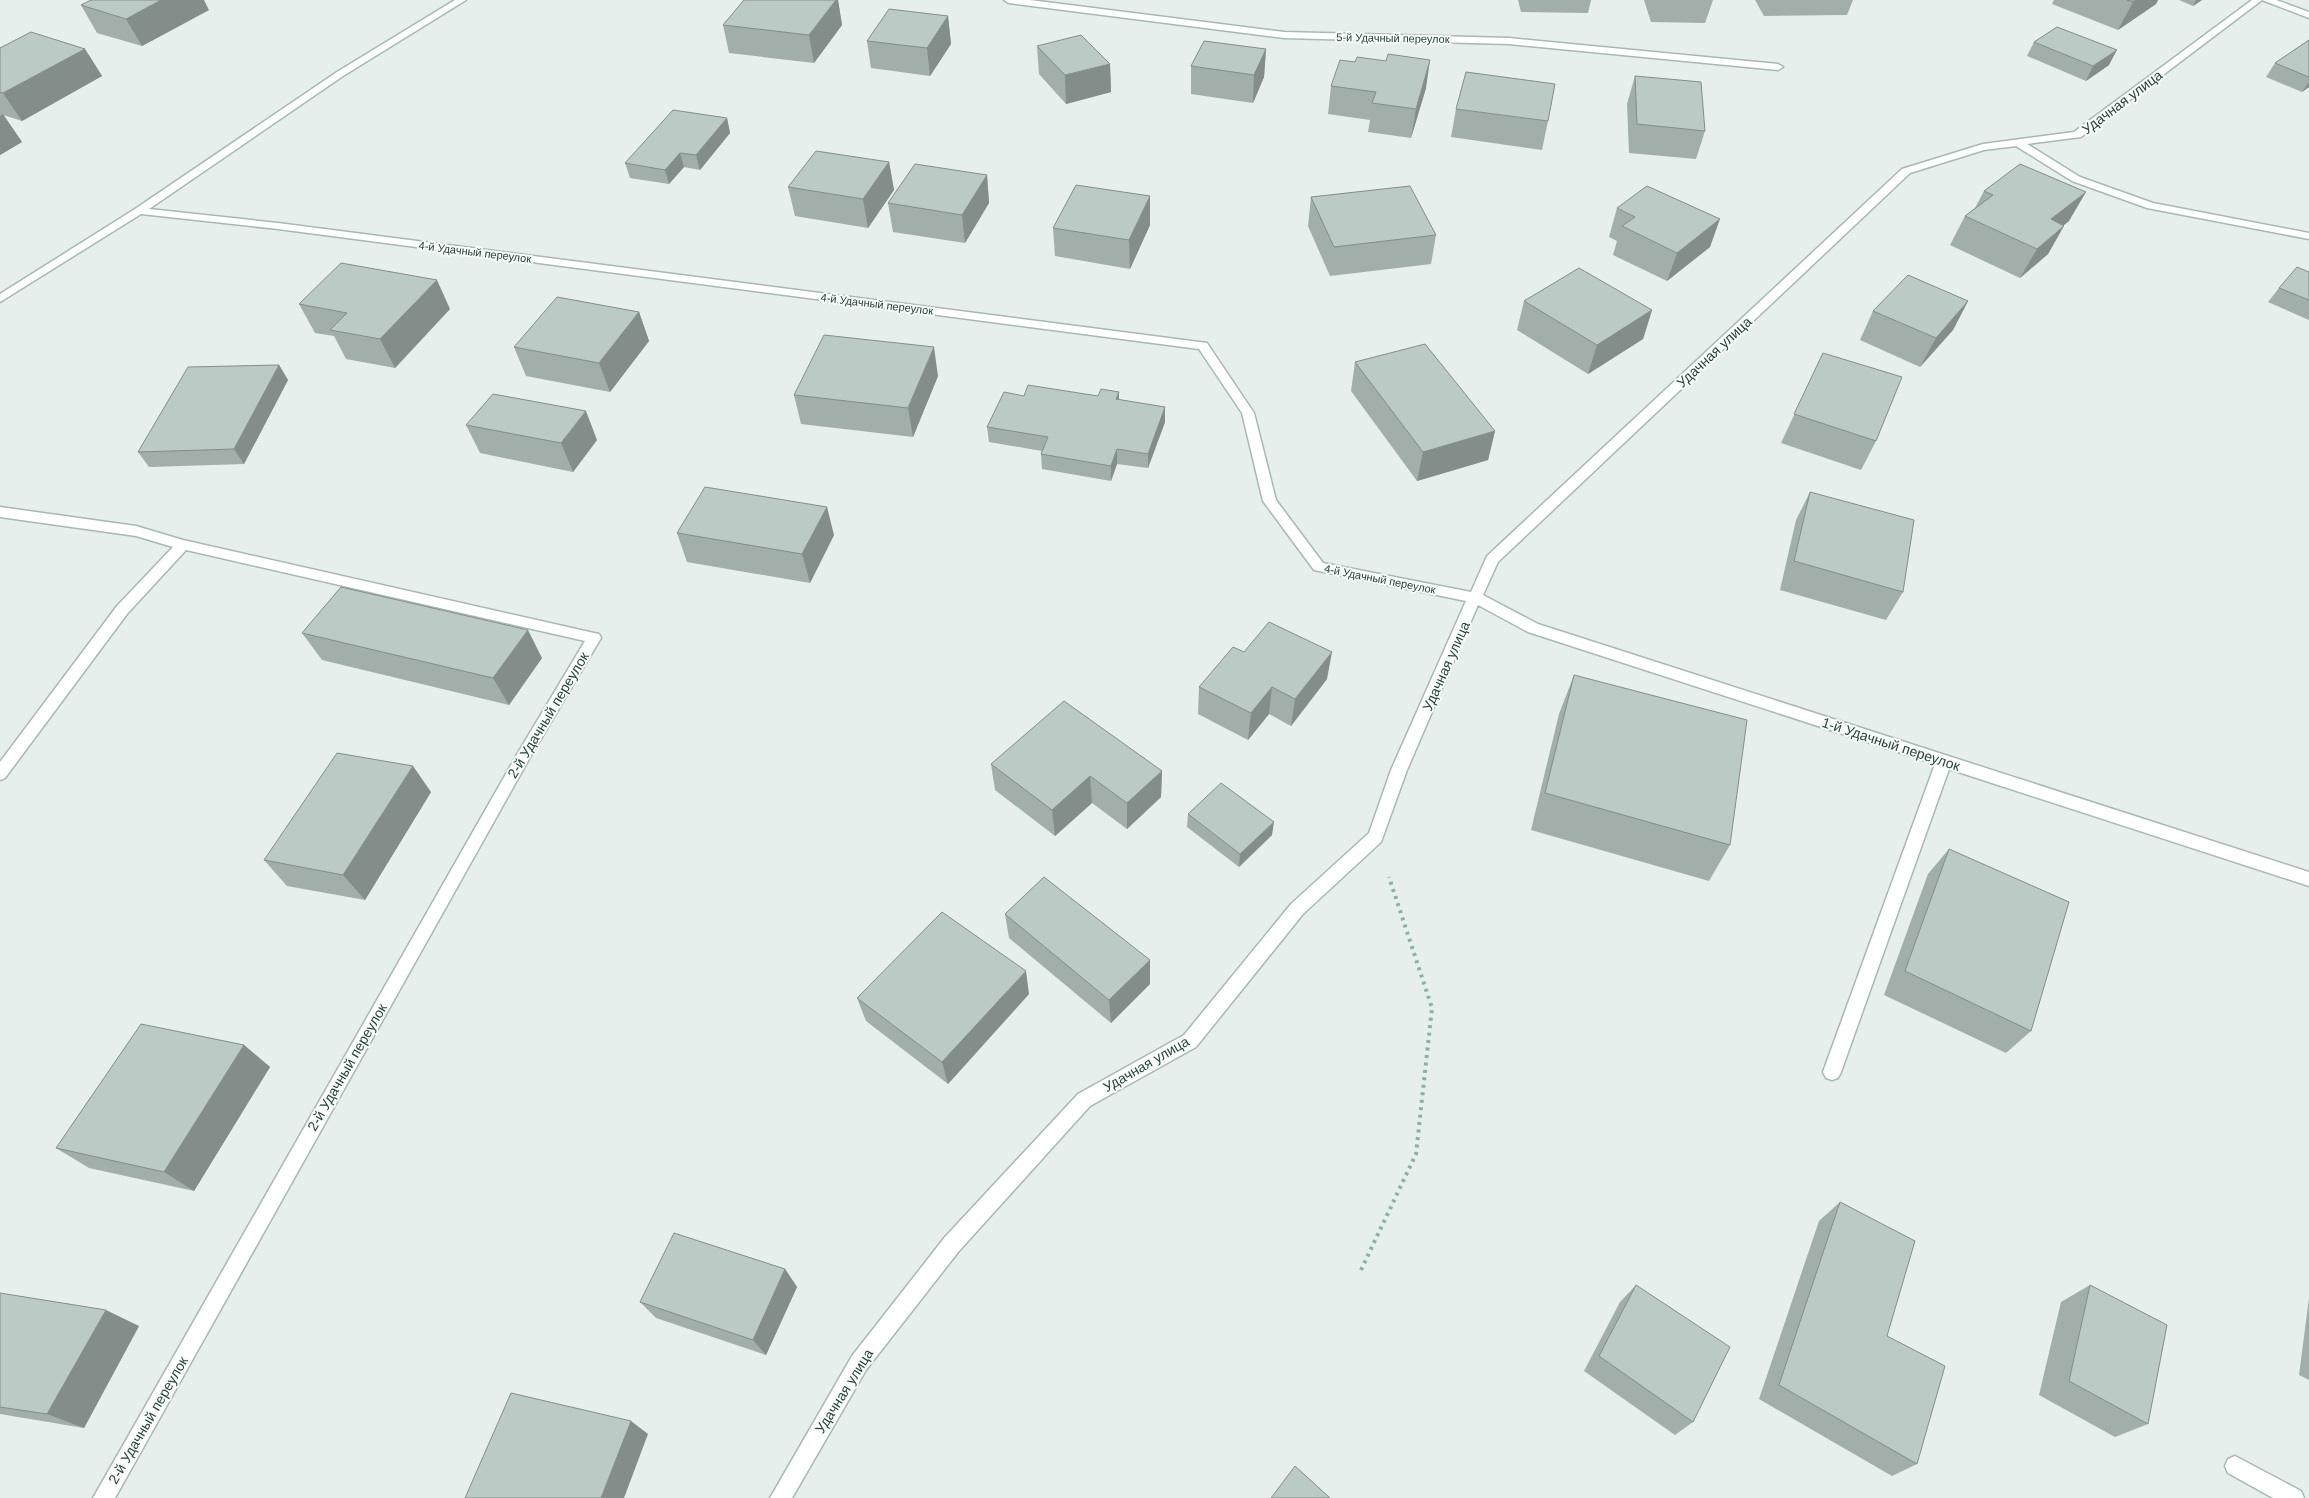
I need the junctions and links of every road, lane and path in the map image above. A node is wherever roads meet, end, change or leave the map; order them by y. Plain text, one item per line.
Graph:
1 (461, 0) edge
2 (1009, 0) edge
3 (2258, 0) edge
4 (2266, 0) edge
5 (2309, 15) edge
6 (1778, 67) dead end
7 (2018, 143) junction
8 (139, 211) junction
9 (2309, 236) edge
10 (0, 298) edge
11 (0, 512) edge
12 (184, 545) junction
13 (1476, 598) junction
14 (1944, 761) junction
15 (0, 774) edge
16 (1375, 836) junction
17 (2309, 879) edge
18 (1832, 1072) dead end
19 (1361, 1270) dead end
20 (2235, 1466) dead end
21 (103, 1498) edge
22 (780, 1498) edge
23 (2294, 1498) edge

1 - 8 street
2 - 6 street, 5-й Удачный переулок
3 - 7 street, Удачная улица
4 - 5 street
7 - 9 street
7 - 13 street, Удачная улица
8 - 10 street
8 - 13 street, 4-й Удачный переулок
11 - 12 street
12 - 15 street
12 - 21 street, 2-й Удачный переулок
13 - 14 street, 1-й Удачный переулок
13 - 16 street, Удачная улица
14 - 17 street, 1-й Удачный переулок
14 - 18 street
16 - 19 path
16 - 22 street, Удачная улица
20 - 23 street

